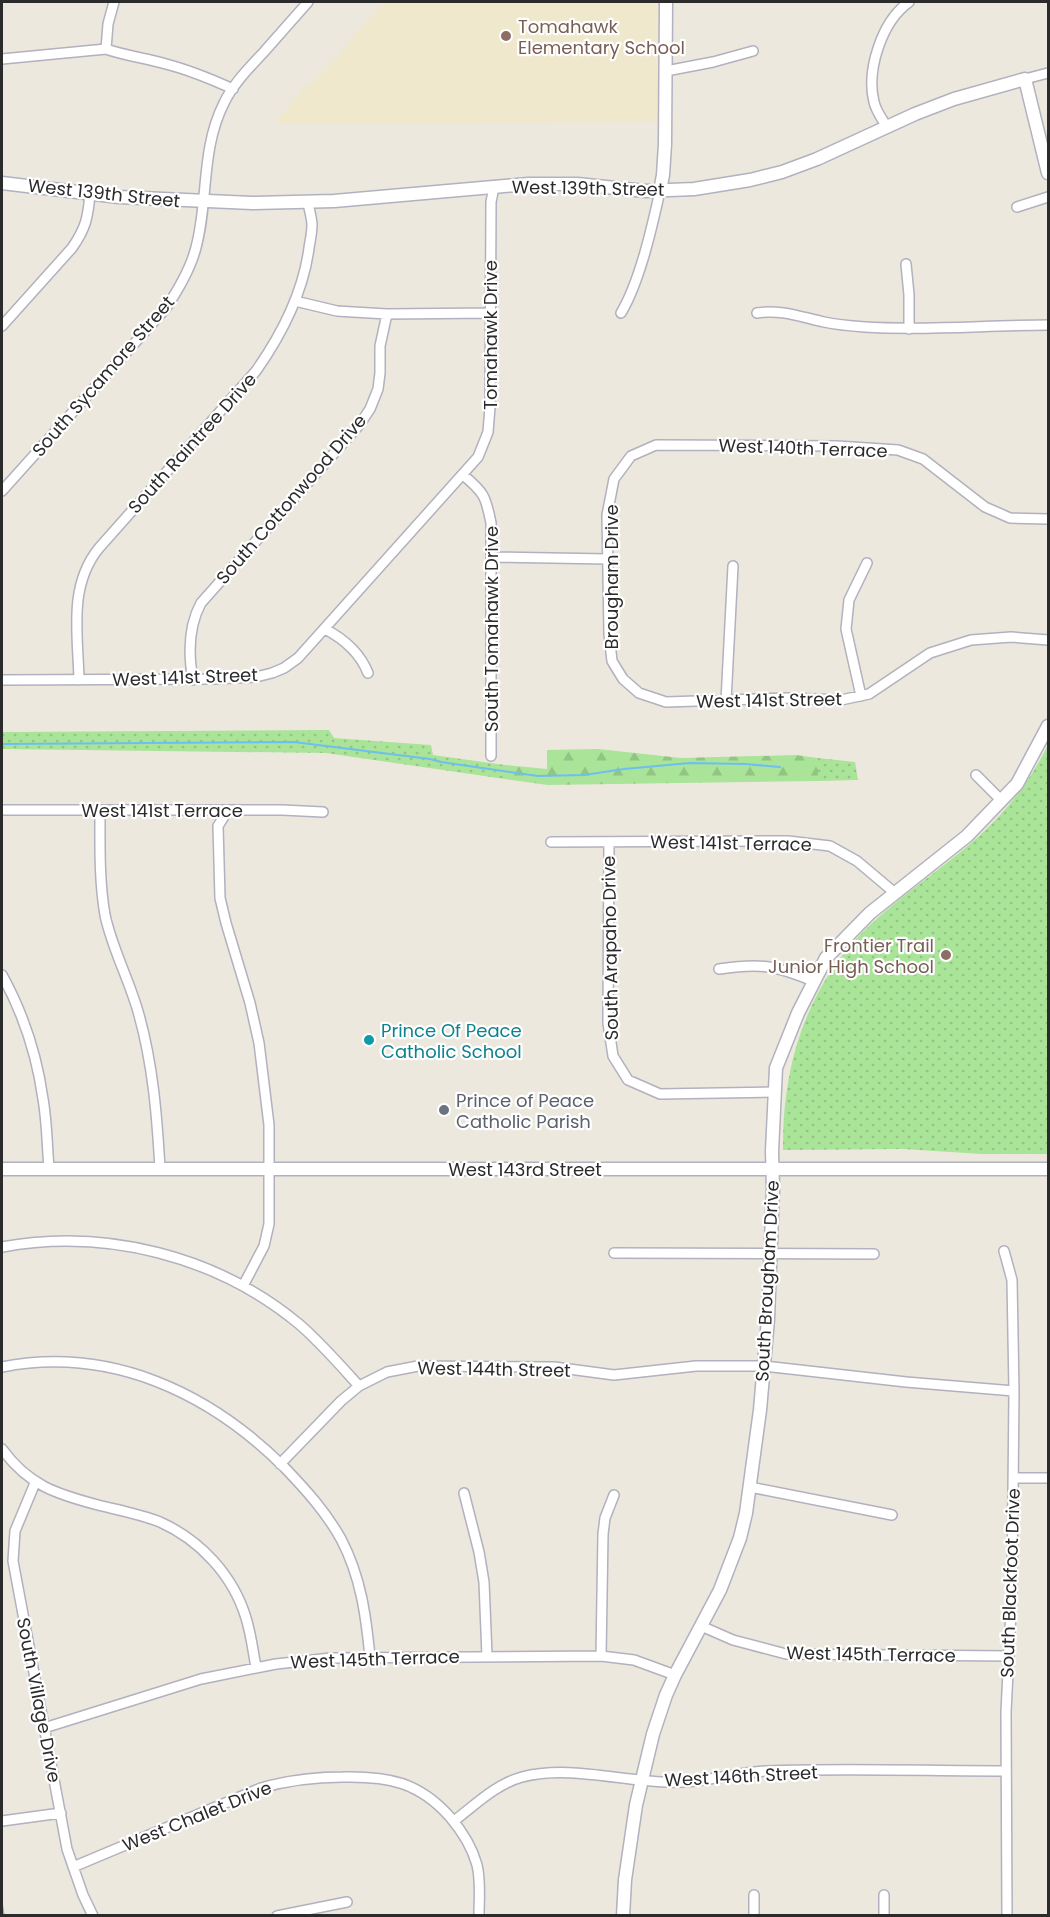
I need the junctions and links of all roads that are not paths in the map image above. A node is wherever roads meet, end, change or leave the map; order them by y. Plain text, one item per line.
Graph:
1 (114, 2) edge
2 (309, 2) edge
3 (666, 2) edge
4 (909, 2) edge
5 (106, 49) junction
6 (753, 51) dead end
7 (2, 59) edge
8 (666, 71) junction
9 (1048, 73) edge
10 (1025, 79) junction
11 (233, 88) junction
12 (887, 127) junction
13 (1048, 173) edge
14 (2, 183) edge
15 (494, 187) junction
16 (660, 190) junction
17 (90, 194) junction
18 (1048, 197) edge
19 (202, 202) junction
20 (308, 202) junction
21 (1017, 207) dead end
22 (906, 264) dead end
23 (295, 301) junction
24 (491, 313) junction
25 (621, 313) dead end
26 (757, 313) dead end
27 (387, 314) junction
28 (1048, 325) edge
29 (2, 326) edge
30 (909, 328) junction
31 (681, 445) joint
32 (463, 475) junction
33 (2, 491) edge
34 (1048, 519) edge
35 (492, 557) junction
36 (608, 559) junction
37 (867, 563) dead end
38 (733, 566) dead end
39 (325, 629) junction
40 (1048, 640) edge
41 (368, 674) dead end
42 (2, 680) edge
43 (79, 680) junction
44 (193, 680) junction
45 (861, 696) junction
46 (655, 698) joint
47 (726, 701) junction
48 (1048, 726) edge
49 (491, 756) dead end
50 (976, 775) dead end
51 (1001, 800) junction
52 (2, 810) edge
53 (100, 810) junction
54 (228, 810) junction
55 (323, 812) dead end
56 (551, 842) dead end
57 (609, 842) junction
58 (895, 893) junction
59 (719, 969) dead end
60 (2, 975) edge
61 (813, 981) junction
62 (775, 1092) junction
63 (2, 1168) edge
64 (49, 1168) junction
65 (160, 1169) junction
66 (270, 1169) junction
67 (1048, 1169) edge
68 (772, 1170) junction
69 (2, 1247) edge
70 (1004, 1251) dead end
71 (614, 1253) dead end
72 (771, 1254) junction
73 (874, 1254) dead end
74 (243, 1286) junction
75 (764, 1366) junction
76 (2, 1367) edge
77 (359, 1386) junction
78 (1014, 1391) junction
79 (2, 1449) edge
80 (280, 1464) junction
81 (1013, 1478) junction
82 (1048, 1478) edge
83 (35, 1483) junction
84 (750, 1487) junction
85 (464, 1493) dead end
86 (614, 1495) dead end
87 (892, 1515) dead end
88 (701, 1626) junction
89 (487, 1656) junction
90 (601, 1656) junction
91 (1009, 1656) junction
92 (370, 1657) junction
93 (256, 1667) junction
94 (675, 1675) junction
95 (44, 1728) junction
96 (1006, 1771) junction
97 (642, 1780) junction
98 (61, 1813) junction
99 (2, 1821) edge
100 (454, 1821) junction
101 (73, 1867) junction
102 (754, 1895) dead end
103 (884, 1895) dead end
104 (347, 1902) dead end
105 (93, 1916) edge
106 (278, 1916) edge
107 (479, 1916) edge
108 (623, 1916) edge
109 (754, 1916) edge
110 (884, 1916) edge
111 (1007, 1916) edge

1 - 5 street
2 - 11 street, South Sycamore Street
3 - 8 street
4 - 12 street
5 - 7 street
5 - 11 street
6 - 8 street
8 - 16 street
9 - 10 street, West 139th Street
10 - 12 street, West 139th Street
10 - 13 street
11 - 19 street, South Sycamore Street
12 - 16 street, West 139th Street
14 - 17 street, West 139th Street
15 - 16 street, West 139th Street
15 - 20 street, West 139th Street
15 - 24 street, Tomahawk Drive
16 - 25 street
17 - 19 street, West 139th Street
17 - 29 street
18 - 21 street
19 - 20 street, West 139th Street
19 - 33 street, South Sycamore Street
20 - 23 street, South Raintree Drive
22 - 30 street
23 - 27 street
23 - 43 street, South Raintree Drive
24 - 27 street
24 - 32 street, Tomahawk Drive
26 - 30 street
27 - 44 street, South Cottonwood Drive
28 - 30 street
31 - 34 street, West 140th Terrace
31 - 36 street, Brougham Drive
32 - 35 street, South Tomahawk Drive
32 - 39 street, West 141st Street
35 - 36 street
35 - 49 street, South Tomahawk Drive
36 - 46 street, Brougham Drive
37 - 45 street
38 - 47 street
39 - 41 street
39 - 44 street, West 141st Street
40 - 45 street, West 141st Street
42 - 43 street, West 141st Street
43 - 44 street, West 141st Street
45 - 47 street, West 141st Street
46 - 47 street, West 141st Street
48 - 51 street, South Brougham Drive
50 - 51 street
51 - 58 street, South Brougham Drive
52 - 53 street, West 141st Terrace
53 - 54 street, West 141st Terrace
53 - 65 street
54 - 55 street, West 141st Terrace
54 - 66 street
56 - 57 street, West 141st Terrace
57 - 58 street, West 141st Terrace
57 - 62 street, South Arapaho Drive
58 - 61 street, South Brougham Drive
59 - 61 street
60 - 64 street
61 - 62 street, South Brougham Drive
62 - 68 street, South Brougham Drive
63 - 64 street, West 143rd Street
64 - 65 street, West 143rd Street
65 - 66 street, West 143rd Street
66 - 68 street, West 143rd Street
66 - 74 street
67 - 68 street, West 143rd Street
68 - 72 street, South Brougham Drive
69 - 74 street
70 - 78 street, South Blackfoot Drive
71 - 72 street
72 - 73 street
72 - 75 street, South Brougham Drive
74 - 77 street
75 - 77 street, West 144th Street
75 - 78 street, West 144th Street
75 - 84 street, South Brougham Drive
76 - 80 street
77 - 80 street, West 144th Street
78 - 81 street, South Blackfoot Drive
79 - 83 street
80 - 92 street
81 - 82 street
81 - 91 street, South Blackfoot Drive
83 - 93 street
83 - 95 street, South Village Drive
84 - 87 street
84 - 88 street, South Brougham Drive
85 - 89 street
86 - 90 street
88 - 91 street, West 145th Terrace
88 - 94 street, South Brougham Drive
89 - 90 street, West 145th Terrace
89 - 92 street, West 145th Terrace
90 - 94 street, West 145th Terrace
91 - 96 street, South Blackfoot Drive
92 - 93 street, West 145th Terrace
93 - 95 street, West 145th Terrace
94 - 97 street, South Brougham Drive
95 - 98 street, South Village Drive
96 - 97 street, West 146th Street
96 - 111 street, South Blackfoot Drive
97 - 100 street, West 146th Street
97 - 108 street, South Brougham Drive
98 - 99 street
98 - 101 street, South Village Drive
100 - 101 street, West Chalet Drive
100 - 107 street, West Chalet Drive
101 - 105 street, South Village Drive
102 - 109 street
103 - 110 street
104 - 106 street

